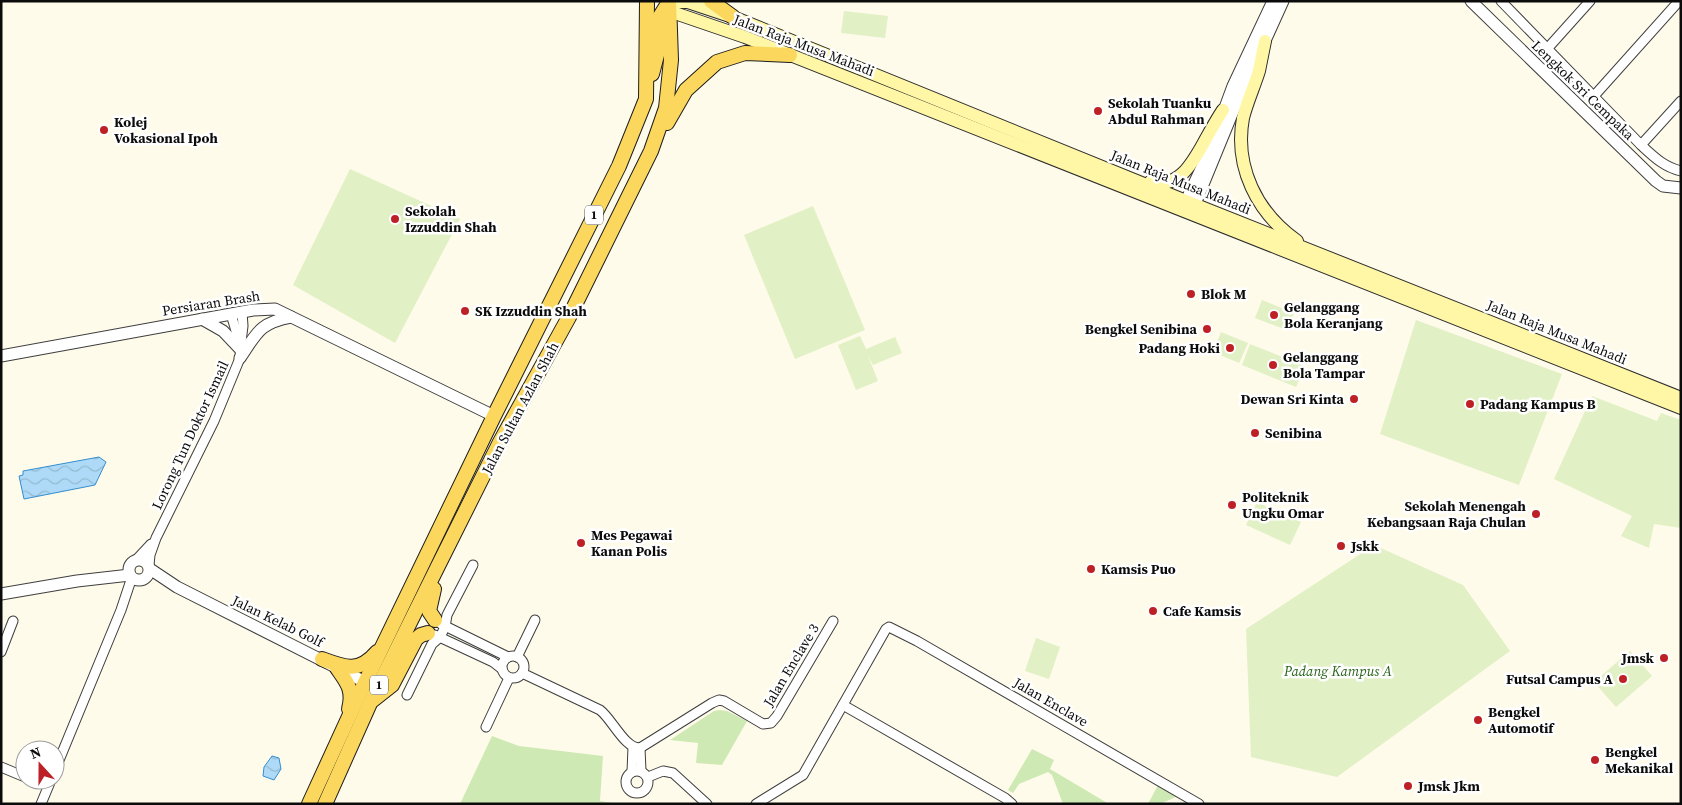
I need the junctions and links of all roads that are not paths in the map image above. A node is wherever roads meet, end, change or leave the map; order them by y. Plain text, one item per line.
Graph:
1 (648, 1) edge
2 (711, 1) edge
3 (1273, 1) edge
4 (1283, 1) edge
5 (1471, 1) edge
6 (1501, 1) edge
7 (1590, 1) edge
8 (1679, 1) edge
9 (666, 5) edge
10 (733, 17) junction
11 (1265, 41) junction
12 (1547, 49) junction
13 (790, 55) junction
14 (1594, 96) junction
15 (646, 99) junction
16 (1681, 101) edge
17 (1223, 110) junction
18 (1642, 145) junction
19 (650, 151) junction
20 (1681, 171) edge
21 (1127, 176) junction
22 (1681, 188) edge
23 (1189, 206) junction
24 (1311, 250) junction
25 (1384, 284) junction
26 (1414, 296) junction
27 (236, 313) junction
28 (291, 317) junction
29 (202, 319) junction
30 (241, 350) junction
31 (1, 356) edge
32 (1681, 398) edge
33 (1681, 408) edge
34 (494, 416) junction
35 (156, 538) junction
36 (440, 562) junction
37 (473, 565) dead end
38 (139, 571) junction
39 (1, 594) edge
40 (535, 620) dead end
41 (13, 621) dead end
42 (834, 621) dead end
43 (440, 623) junction
44 (434, 635) junction
45 (385, 641) junction
46 (1, 652) edge
47 (513, 657) junction
48 (322, 660) junction
49 (337, 668) junction
50 (502, 669) junction
51 (522, 673) junction
52 (509, 678) junction
53 (365, 682) junction
54 (407, 694) dead end
55 (371, 702) junction
56 (843, 705) junction
57 (344, 727) junction
58 (486, 727) dead end
59 (65, 746) edge
60 (637, 748) junction
61 (1, 767) edge
62 (15, 773) edge
63 (46, 790) edge
64 (41, 804) edge
65 (309, 804) edge
66 (325, 804) edge
67 (707, 804) edge
68 (756, 804) edge
69 (1012, 804) edge
70 (1199, 804) edge

1 - 15 main road, Jalan Sultan Azlan Shah / 1
2 - 10 main road
3 - 17 street
4 - 11 street
5 - 22 street, Lengkok Sri Cempaka
6 - 12 street
7 - 12 street
8 - 14 street
9 - 10 main road, Jalan Raja Musa Mahadi
9 - 13 main road, Jalan Raja Musa Mahadi
9 - 15 main road
9 - 19 main road, Jalan Sultan Azlan Shah / 1
10 - 21 main road, Jalan Raja Musa Mahadi
11 - 23 street
11 - 24 main road
12 - 14 street
13 - 19 main road
13 - 23 main road, Jalan Raja Musa Mahadi
14 - 18 street
15 - 34 main road, Jalan Sultan Azlan Shah / 1
16 - 18 street
17 - 21 main road
17 - 23 street
18 - 20 street
19 - 36 main road, Jalan Sultan Azlan Shah / 1
21 - 23 main road, Jalan Raja Musa Mahadi
23 - 24 main road, Jalan Raja Musa Mahadi
23 - 25 main road, Jalan Raja Musa Mahadi
24 - 25 main road, Jalan Raja Musa Mahadi
25 - 26 main road, Jalan Raja Musa Mahadi
26 - 32 main road, Jalan Raja Musa Mahadi
26 - 33 main road, Jalan Raja Musa Mahadi
27 - 28 street, Persiaran Brash
27 - 29 street, Persiaran Brash
27 - 30 street
28 - 30 street
28 - 34 street, Persiaran Brash
29 - 30 street
29 - 31 street, Persiaran Brash
30 - 35 street, Lorong Tun Doktor Ismail
34 - 45 main road, Jalan Sultan Azlan Shah / 1
35 - 38 street, Lorong Tun Doktor Ismail
35 - 38 street, Lorong Tun Doktor Ismail
36 - 43 main road
36 - 53 main road
36 - 55 main road, Jalan Sultan Azlan Shah / 1
37 - 43 street
38 - 39 street
38 - 48 street, Jalan Kelab Golf
38 - 59 street, Lorong Tun Doktor Ismail
40 - 47 street
41 - 46 street
42 - 60 street, Jalan Enclave 3
43 - 44 street
43 - 47 street
44 - 50 street
44 - 54 street
44 - 55 main road
45 - 48 main road
45 - 53 main road, Jalan Sultan Azlan Shah / 1
47 - 50 street
47 - 51 street
48 - 49 street, Jalan Kelab Golf
49 - 53 street, Jalan Kelab Golf
49 - 57 main road
50 - 52 street
51 - 52 street
51 - 60 street
52 - 58 street
53 - 57 main road, Jalan Sultan Azlan Shah / 1
55 - 66 main road, Jalan Sultan Azlan Shah / 1
56 - 68 street
56 - 69 street
56 - 70 street, Jalan Enclave
57 - 65 main road, Jalan Sultan Azlan Shah / 1
60 - 67 street
61 - 62 street
63 - 64 street

